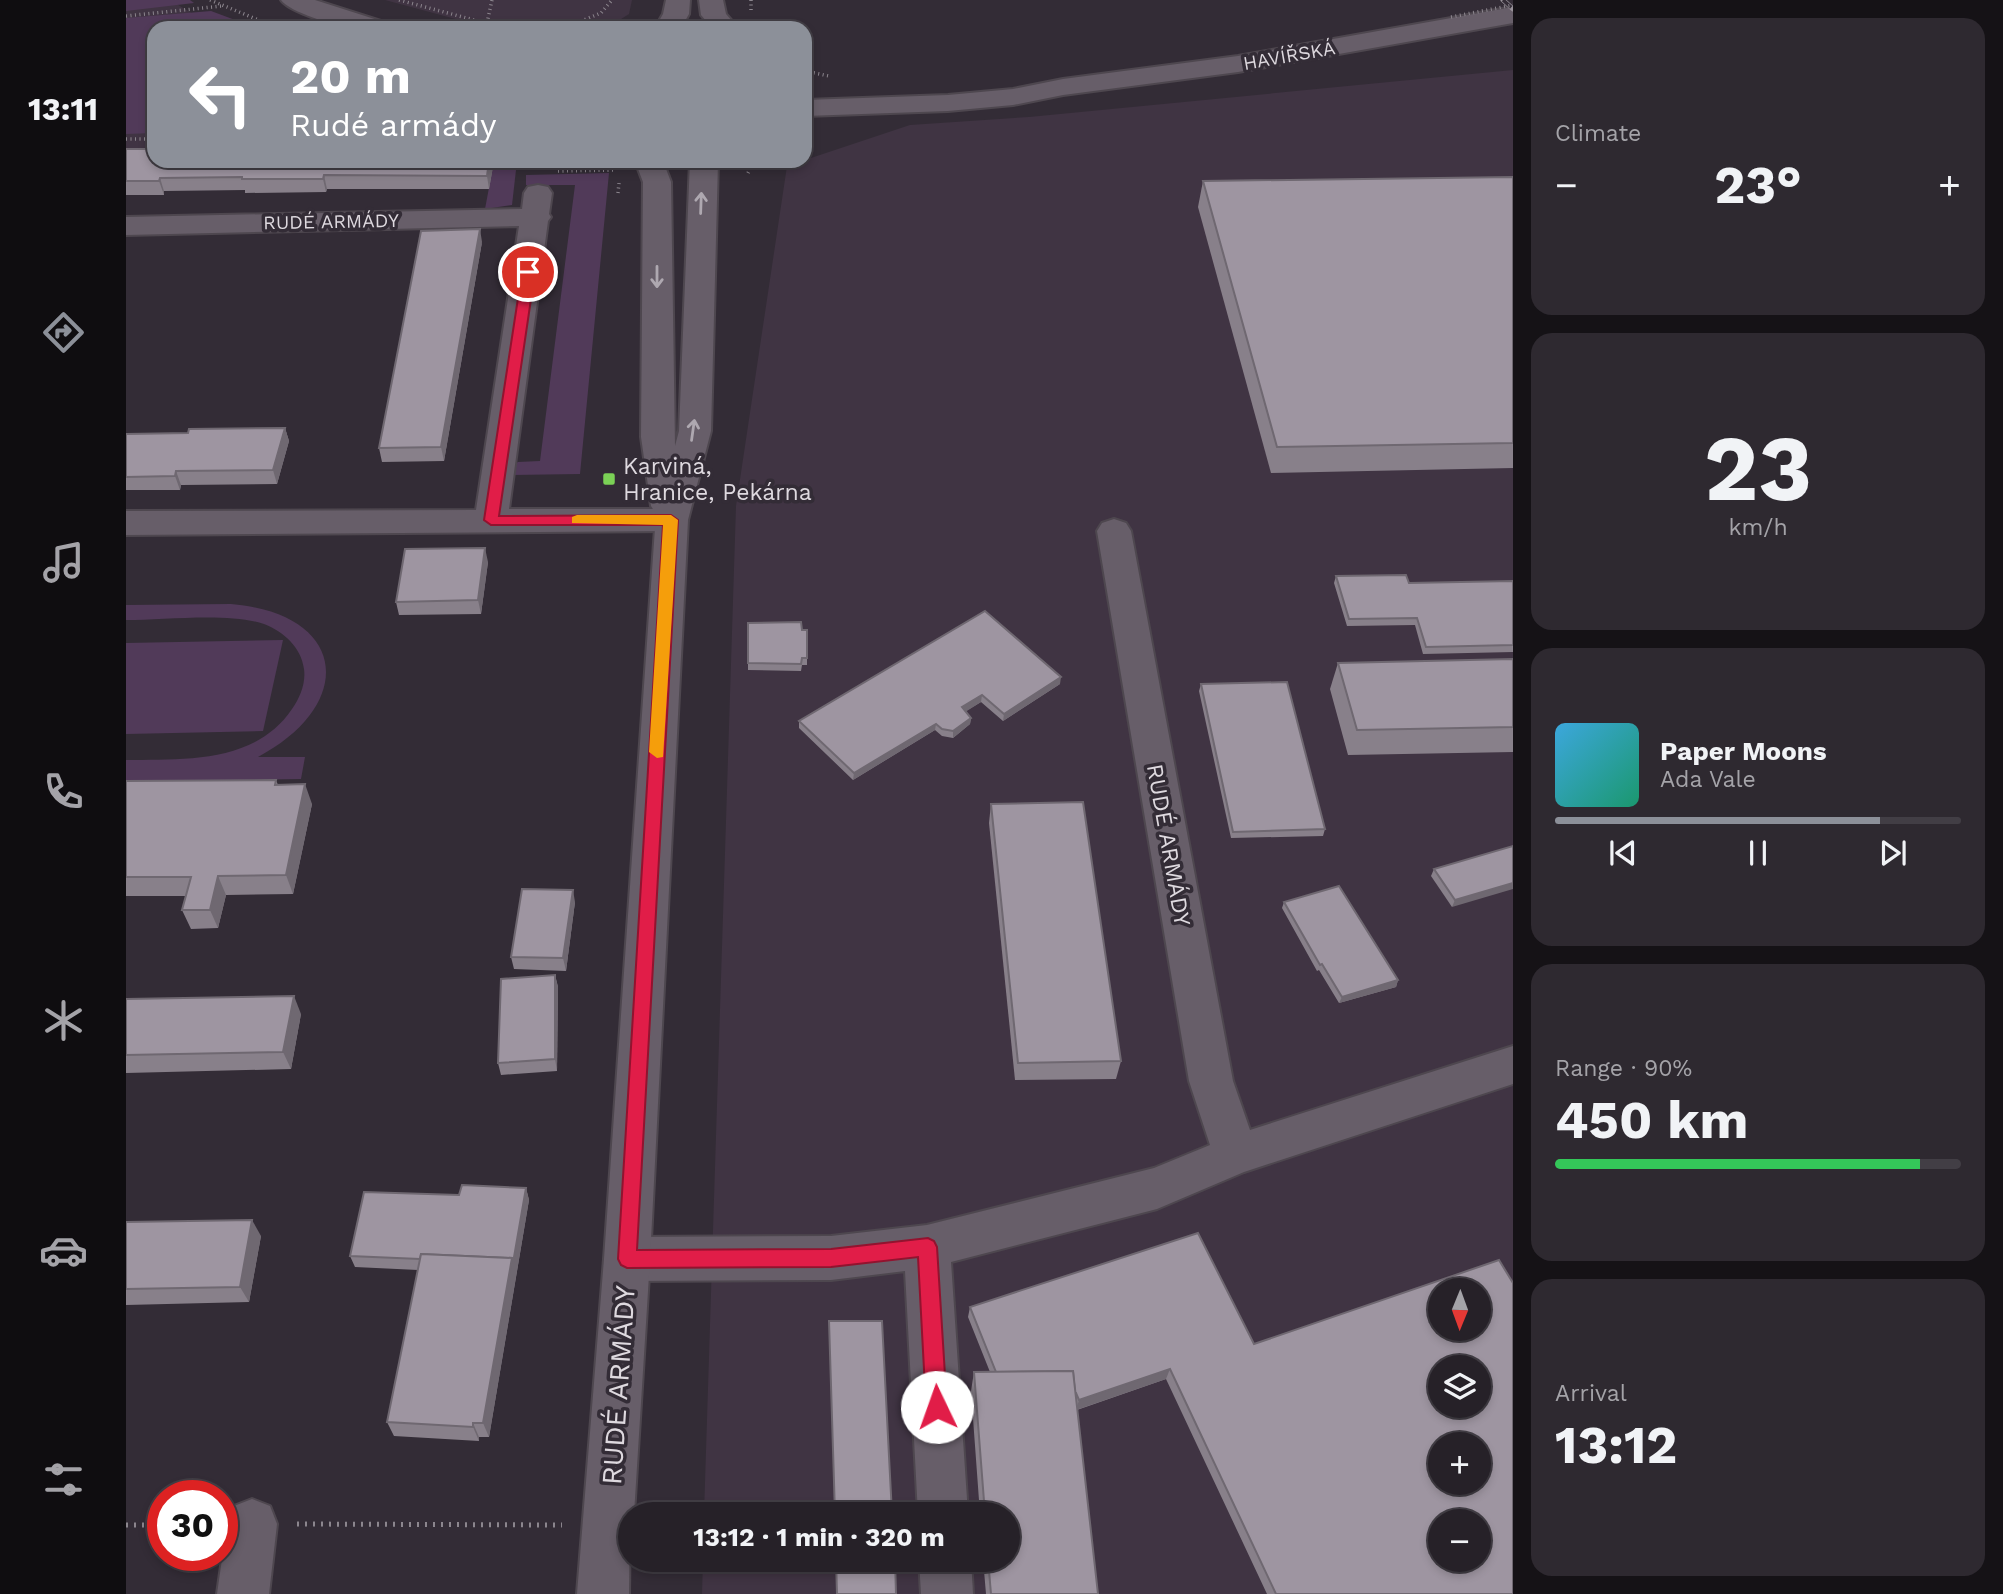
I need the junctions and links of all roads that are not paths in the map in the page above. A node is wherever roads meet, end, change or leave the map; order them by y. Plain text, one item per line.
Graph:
1 (293, 0) edge
2 (678, 0) edge
3 (711, 0) edge
4 (1513, 15) edge
5 (353, 21) edge
6 (672, 21) edge
7 (719, 21) edge
8 (812, 85) edge
9 (1063, 87) junction
10 (812, 107) edge
11 (638, 168) edge
12 (704, 168) edge
13 (126, 226) edge
14 (491, 520) junction
15 (671, 520) junction
16 (126, 523) edge
17 (1114, 531) dead end
18 (1513, 1065) edge
19 (1236, 1155) junction
20 (928, 1247) junction
21 (627, 1259) junction
22 (942, 1502) edge
23 (252, 1524) road end
24 (946, 1572) edge
25 (243, 1594) edge
26 (603, 1594) edge
27 (947, 1594) edge

1 - 5 street
2 - 6 street
3 - 7 street
4 - 9 street, HAVÍŘSKÁ
8 - 9 street, HAVÍŘSKÁ
9 - 10 street, HAVÍŘSKÁ
11 -> 15 street, RUDÉ ARMÁDY
15 -> 12 street, RUDÉ ARMÁDY
13 - 14 street, RUDÉ ARMÁDY
14 - 15 street
14 - 16 street
15 - 21 street, RUDÉ ARMÁDY
17 - 19 street, RUDÉ ARMÁDY
18 - 19 street, RUDÉ ARMÁDY
19 - 20 street, RUDÉ ARMÁDY
20 - 21 street, RUDÉ ARMÁDY
20 - 22 street
21 - 26 street, RUDÉ ARMÁDY
23 - 25 street
24 - 27 street

